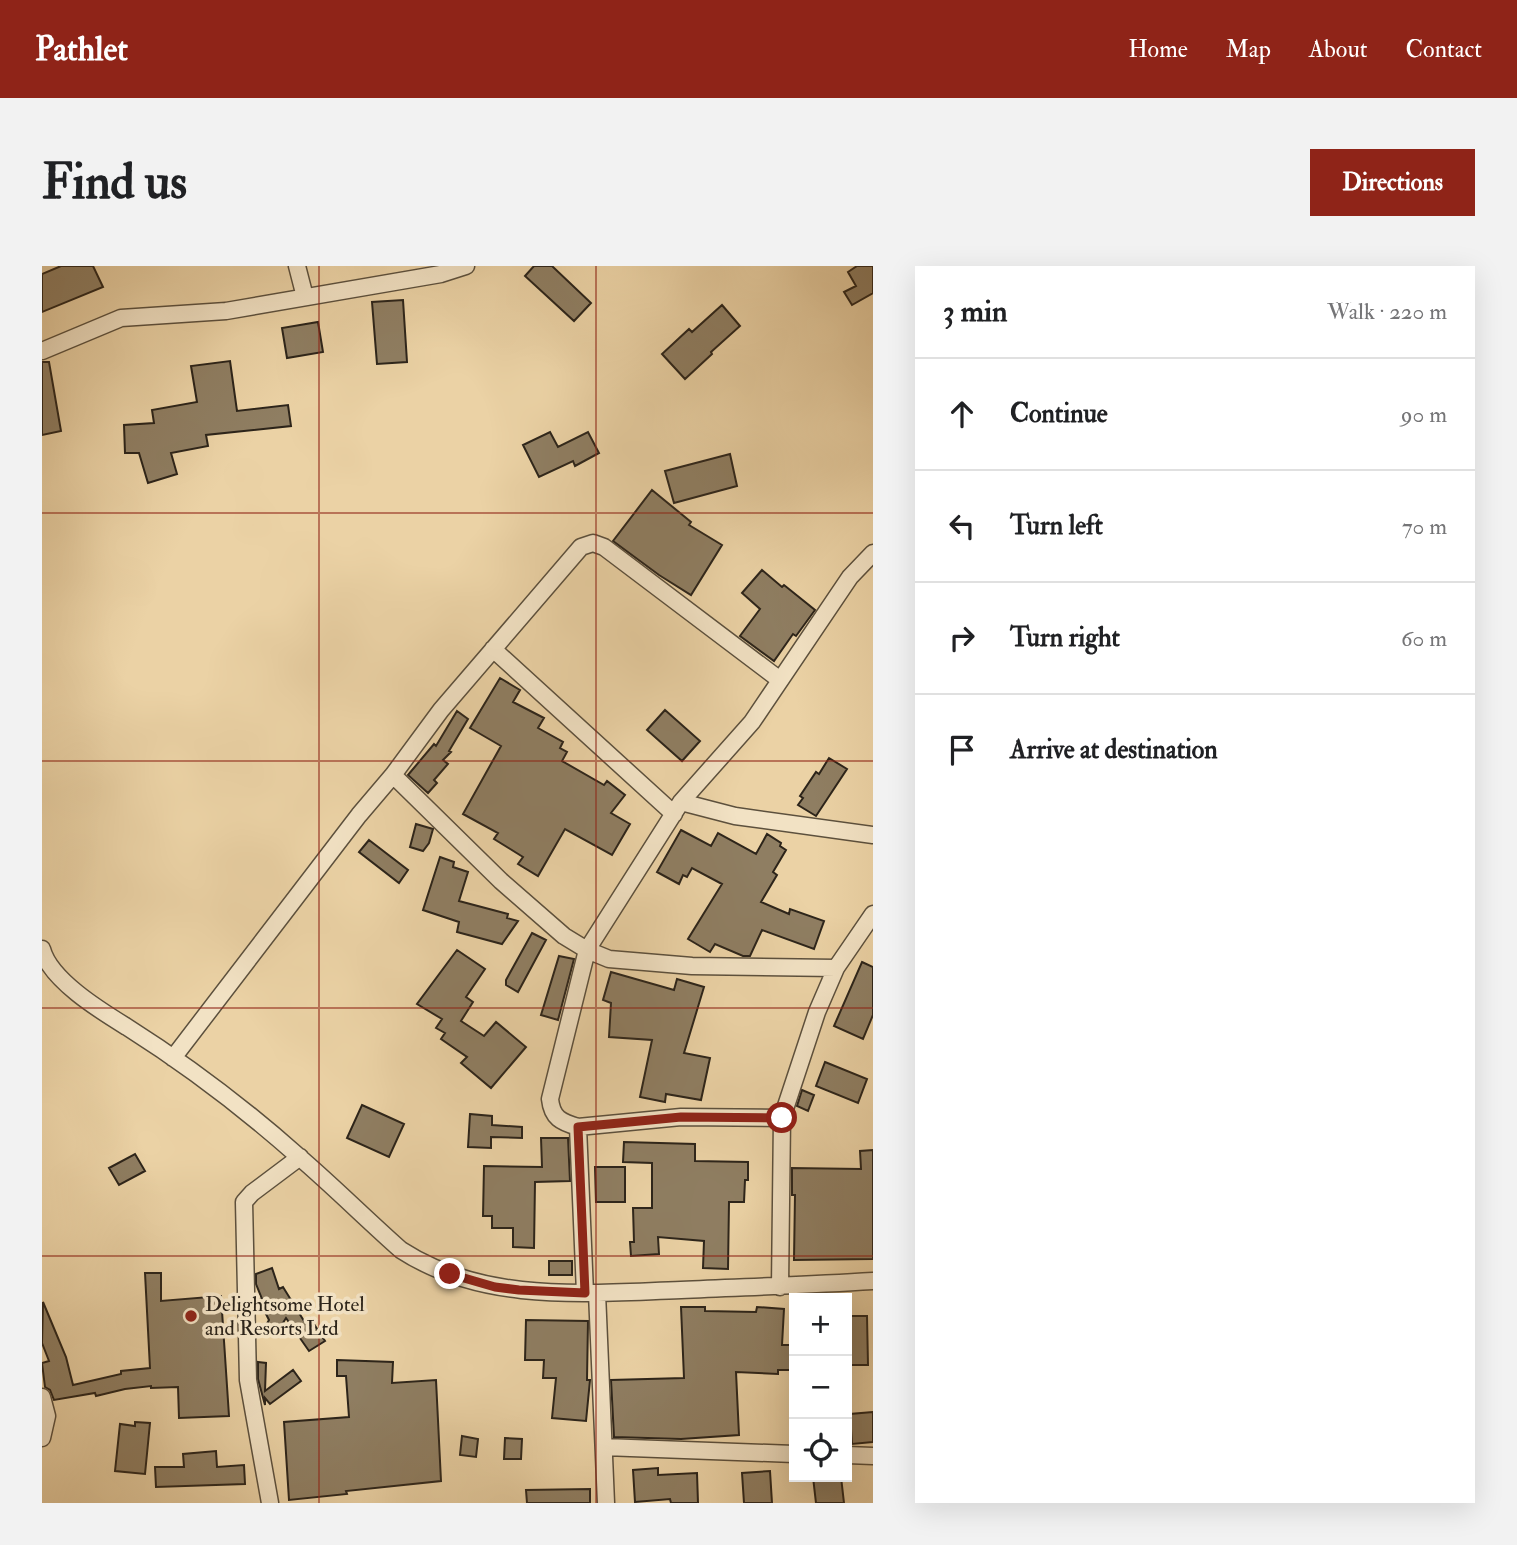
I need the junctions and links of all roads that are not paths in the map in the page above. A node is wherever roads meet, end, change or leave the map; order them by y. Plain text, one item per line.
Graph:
1 (297, 266) edge
2 (466, 266) edge
3 (305, 297) junction
4 (42, 351) edge
5 (873, 553) edge
6 (493, 649) junction
7 (780, 680) junction
8 (393, 775) junction
9 (677, 808) junction
10 (873, 835) edge
11 (873, 914) edge
12 (42, 949) edge
13 (587, 950) junction
14 (836, 968) junction
15 (173, 1058) junction
16 (782, 1118) junction
17 (578, 1127) junction
18 (300, 1157) junction
19 (873, 1281) edge
20 (780, 1287) junction
21 (591, 1293) junction
22 (42, 1397) edge
23 (42, 1438) edge
24 (604, 1447) junction
25 (789, 1454) edge
26 (852, 1455) edge
27 (873, 1456) edge
28 (270, 1503) edge
29 (606, 1503) edge

1 - 3 street
2 - 3 street
3 - 4 street
5 - 7 street
6 - 7 street
6 - 8 street
6 - 9 street
7 - 9 street
8 - 13 street
8 - 15 street
9 - 10 street
9 - 13 street
11 - 14 street
12 - 15 street
13 - 14 street
13 - 17 street
14 - 16 street
15 - 18 street
16 - 17 street
16 - 20 street
17 - 21 street
18 - 21 street
18 - 28 street
19 - 20 street
20 - 21 street
21 - 24 street
22 - 23 street
24 - 25 street
24 - 29 street
26 - 27 street

